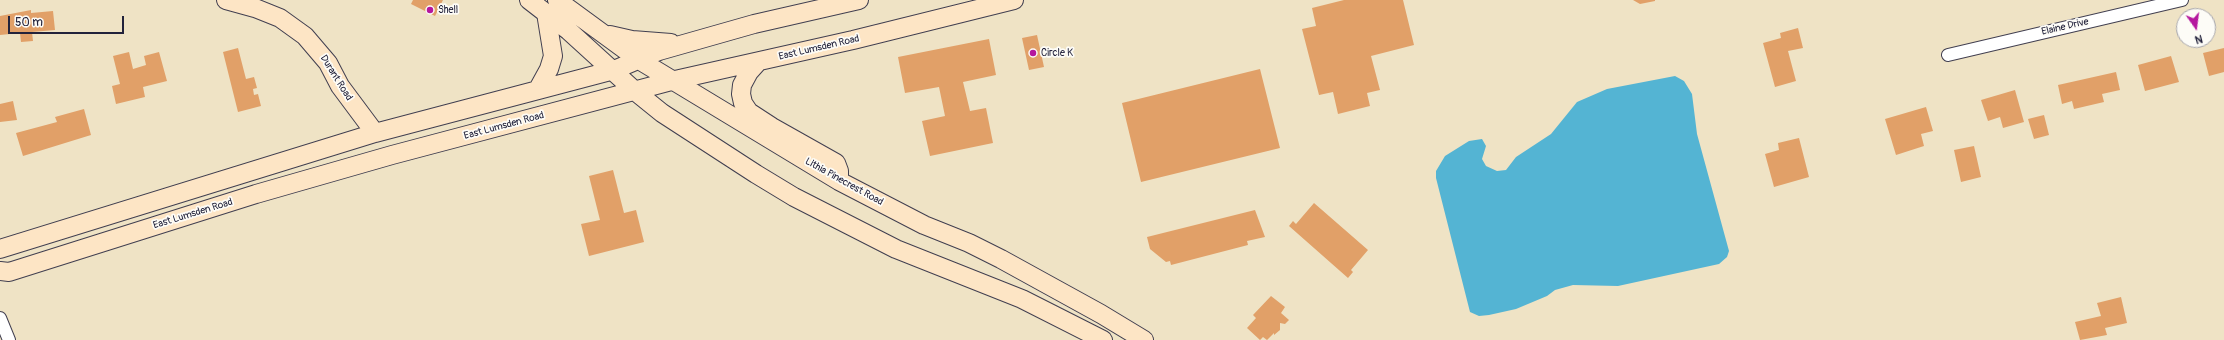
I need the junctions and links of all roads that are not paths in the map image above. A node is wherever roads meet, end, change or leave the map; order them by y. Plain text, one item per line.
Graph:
1 (226, 0) edge
2 (529, 0) edge
3 (858, 0) edge
4 (2182, 0) edge
5 (1008, 1) edge
6 (552, 7) edge
7 (596, 30) junction
8 (685, 44) junction
9 (1948, 55) dead end
10 (638, 60) junction
11 (758, 62) junction
12 (614, 70) junction
13 (675, 80) junction
14 (538, 89) junction
15 (636, 92) junction
16 (375, 133) junction
17 (839, 182) junction
18 (0, 249) edge
19 (0, 271) edge
20 (0, 318) edge
21 (9, 340) edge
22 (1103, 340) edge
23 (1144, 340) edge

1 - 16 main road, Durant Road
2 - 6 main road, Lithia Pinecrest Road
3 - 8 main road
4 - 9 street, Elaine Drive
5 - 11 main road, East Lumsden Road
6 - 7 main road, Lithia Pinecrest Road
6 - 12 main road, Lithia Pinecrest Road
6 - 14 main road
7 - 8 main road
7 - 10 main road, Lithia Pinecrest Road
8 - 10 main road
10 - 12 main road
10 - 13 main road, Lithia Pinecrest Road
11 - 13 main road, East Lumsden Road
11 - 17 main road
12 - 14 main road
12 - 15 main road, Lithia Pinecrest Road
13 - 15 main road, East Lumsden Road
13 - 17 main road, Lithia Pinecrest Road
14 - 16 main road
15 - 19 main road, East Lumsden Road
15 - 22 main road, Lithia Pinecrest Road
16 - 18 main road
17 - 23 main road, Lithia Pinecrest Road
20 - 21 street

